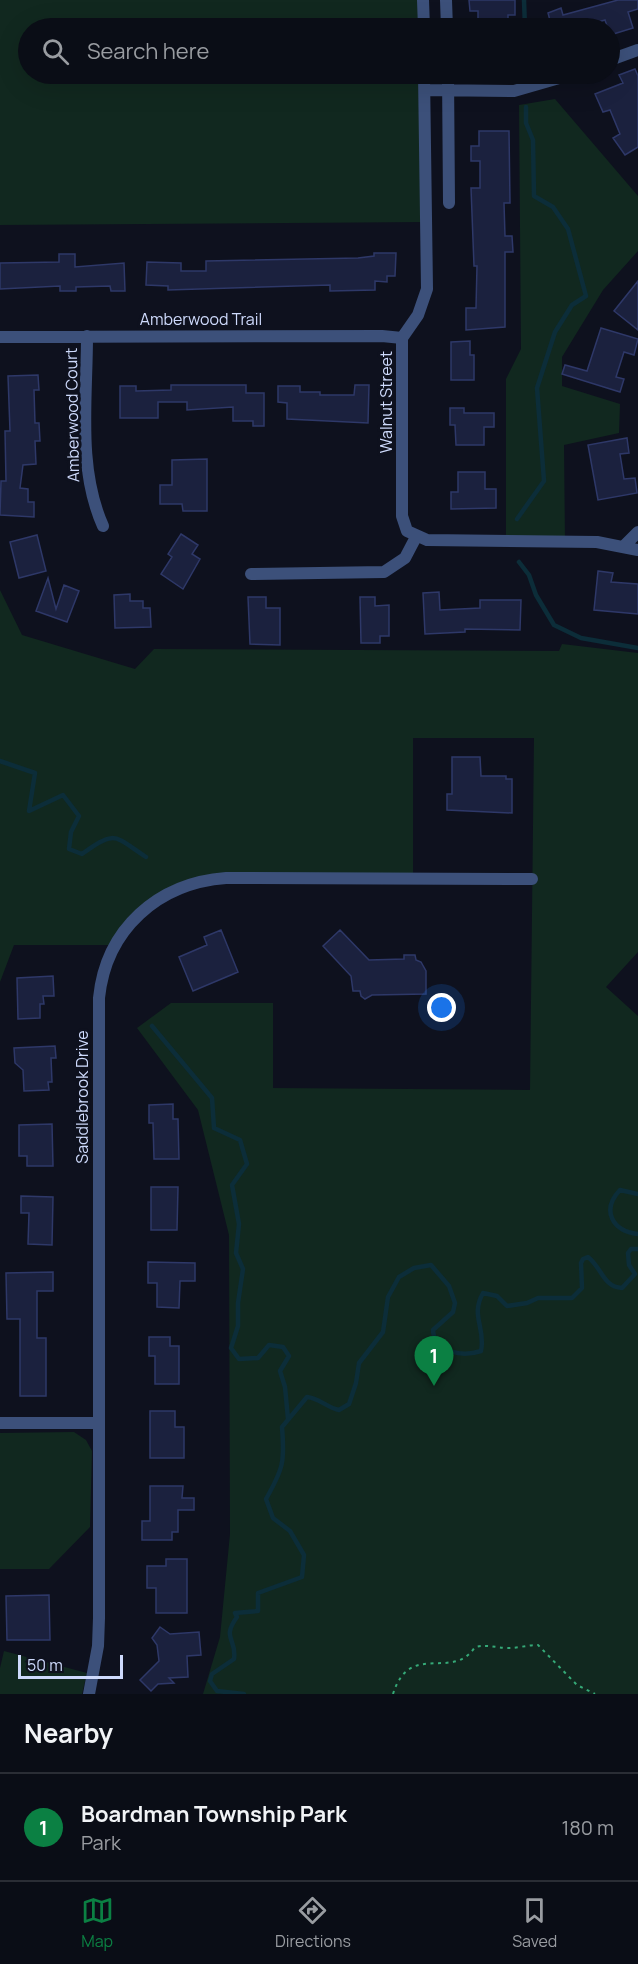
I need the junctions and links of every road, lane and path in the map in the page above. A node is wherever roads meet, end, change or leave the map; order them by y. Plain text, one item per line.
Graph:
1 (423, 0) edge
2 (446, 0) edge
3 (424, 18) edge
4 (447, 18) edge
5 (638, 50) edge
6 (620, 56) edge
7 (424, 84) edge
8 (448, 84) edge
9 (538, 84) edge
10 (424, 90) junction
11 (448, 90) junction
12 (449, 204) dead end
13 (87, 336) junction
14 (0, 337) edge
15 (402, 338) junction
16 (103, 526) dead end
17 (638, 532) edge
18 (416, 537) junction
19 (624, 546) junction
20 (638, 550) edge
21 (251, 574) dead end
22 (532, 879) dead end
23 (0, 1423) edge
24 (98, 1423) junction
25 (89, 1694) edge
26 (393, 1694) edge
27 (596, 1694) edge

1 - 3 street
2 - 4 street
5 - 6 street
7 - 10 street, Walnut Street
8 - 11 street
9 - 11 street
10 - 11 street
10 - 15 street, Walnut Street
11 - 12 street
13 - 14 street, Amberwood Trail
13 - 15 street, Amberwood Trail
13 - 16 street, Amberwood Court
15 - 18 street, Walnut Street
17 - 19 street
18 - 19 street
18 - 21 street
19 - 20 street
22 - 24 street, Saddlebrook Drive
23 - 24 street
24 - 25 street, Saddlebrook Drive
26 - 27 path

